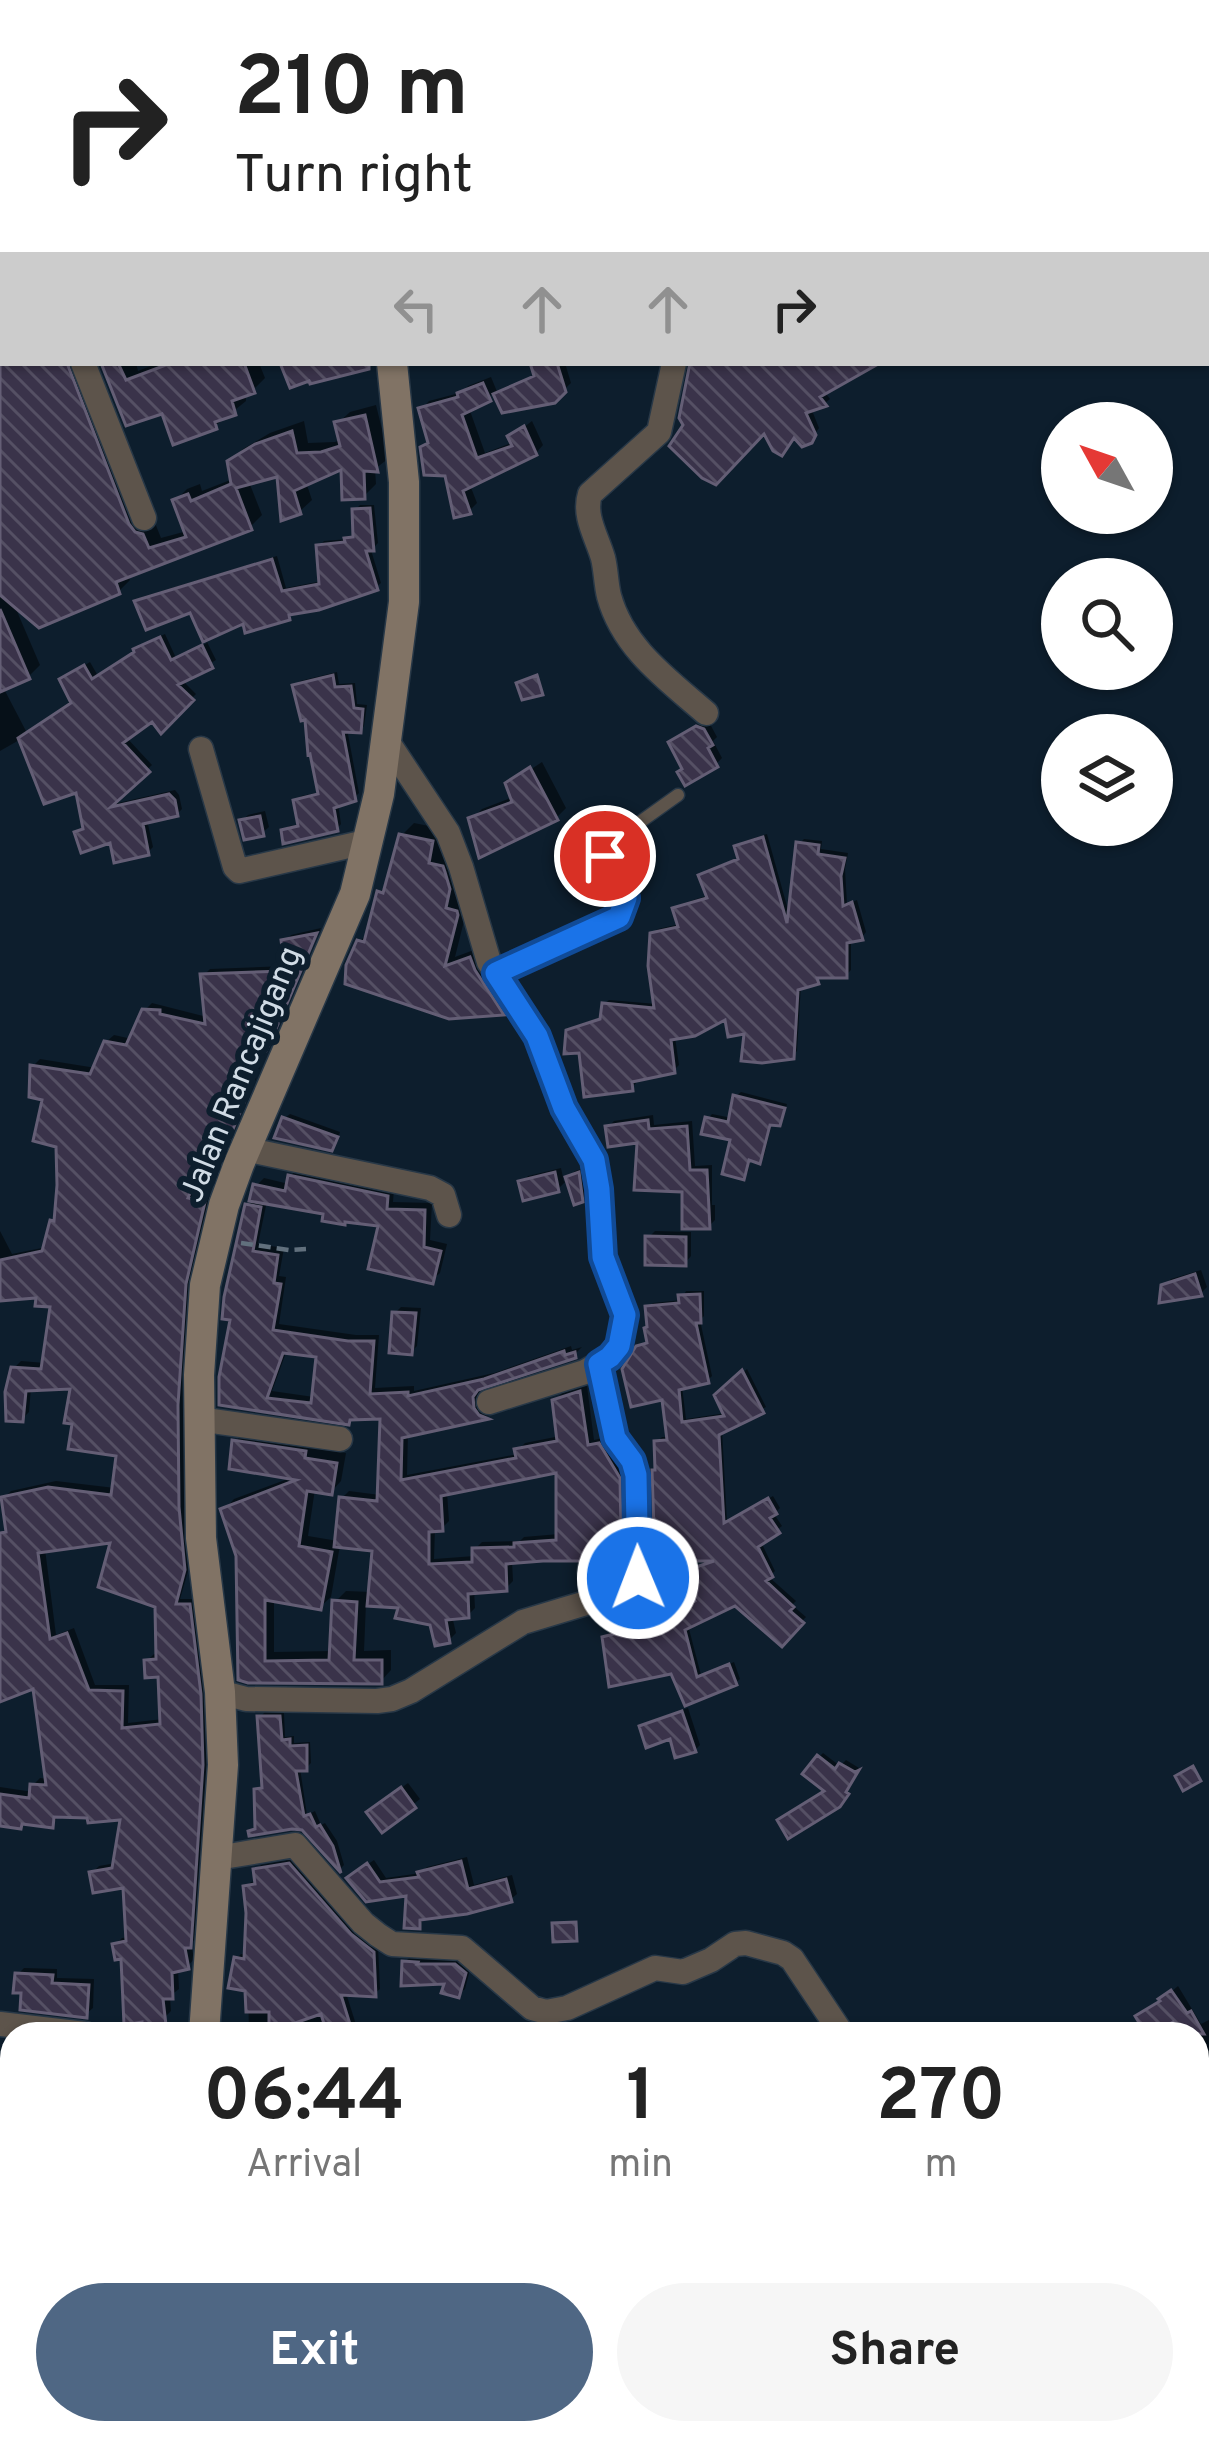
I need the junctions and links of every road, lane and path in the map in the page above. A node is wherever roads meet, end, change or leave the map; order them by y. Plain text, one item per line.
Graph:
1 (83, 366) edge
2 (392, 366) edge
3 (673, 366) edge
4 (144, 518) dead end
5 (706, 713) dead end
6 (387, 741) junction
7 (201, 749) dead end
8 (679, 795) dead end
9 (370, 841) junction
10 (496, 973) junction
11 (245, 1150) junction
12 (449, 1215) dead end
13 (218, 1240) junction
14 (306, 1249) dead end
15 (599, 1364) junction
16 (490, 1402) dead end
17 (198, 1419) junction
18 (340, 1438) dead end
19 (220, 1692) junction
20 (217, 1858) junction
21 (204, 2022) edge
22 (834, 2022) edge

1 - 4 street
2 - 6 main road, Jalan Rancajigang
3 - 5 street
6 - 9 main road, Jalan Rancajigang
6 - 10 street
7 - 9 street
8 - 10 lane
9 - 11 main road, Jalan Rancajigang
10 - 15 street
11 - 12 street
11 - 13 main road, Jalan Rancajigang
13 - 14 path
13 - 17 main road, Jalan Rancajigang
15 - 16 street
15 - 19 street
17 - 18 street
17 - 19 main road, Jalan Rancajigang
19 - 20 main road, Jalan Rancajigang
20 - 21 main road, Jalan Rancajigang
20 - 22 street

